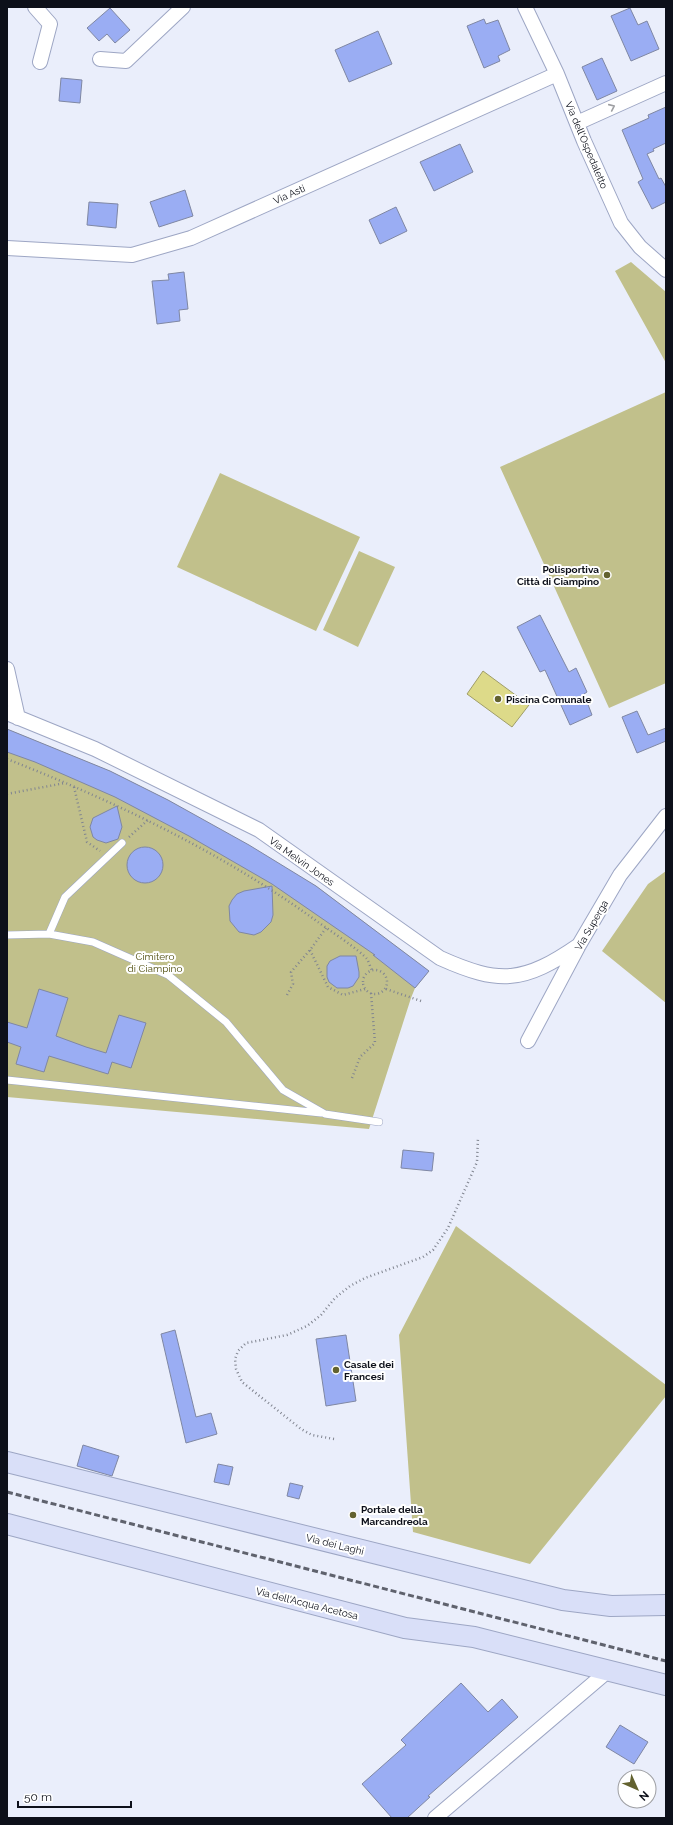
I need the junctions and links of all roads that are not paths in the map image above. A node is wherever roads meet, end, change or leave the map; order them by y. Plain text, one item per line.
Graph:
1 (34, 7) edge
2 (183, 7) edge
3 (525, 7) edge
4 (100, 59) dead end
5 (40, 62) dead end
6 (557, 74) junction
7 (666, 83) edge
8 (577, 123) junction
9 (7, 248) edge
10 (666, 270) edge
11 (7, 669) edge
12 (13, 716) edge
13 (666, 816) edge
14 (122, 843) road end
15 (49, 934) junction
16 (7, 935) edge
17 (578, 945) junction
18 (528, 1041) dead end
19 (7, 1080) edge
20 (325, 1114) junction
21 (379, 1122) dead end
22 (7, 1462) edge
23 (7, 1524) edge
24 (666, 1605) edge
25 (609, 1670) junction
26 (666, 1684) edge
27 (435, 1818) edge

1 - 5 street
2 - 4 street
3 - 6 street, Via dell'Ospedaletto
6 - 8 street, Via dell'Ospedaletto
6 - 9 street, Via Asti
8 -> 7 street
8 - 10 street, Via dell'Ospedaletto
11 - 12 street, Via Melvin Jones
12 - 17 street, Via Melvin Jones
13 - 17 street, Via Superga
14 - 15 lane
15 - 16 lane
15 - 20 lane
17 - 18 street, Via Superga
19 - 20 lane
20 - 21 lane
22 - 24 main road, Via dei Laghi
23 - 25 main road, Via dell'Acqua Acetosa
25 - 26 main road, Via dell'Acqua Acetosa
25 - 27 street

